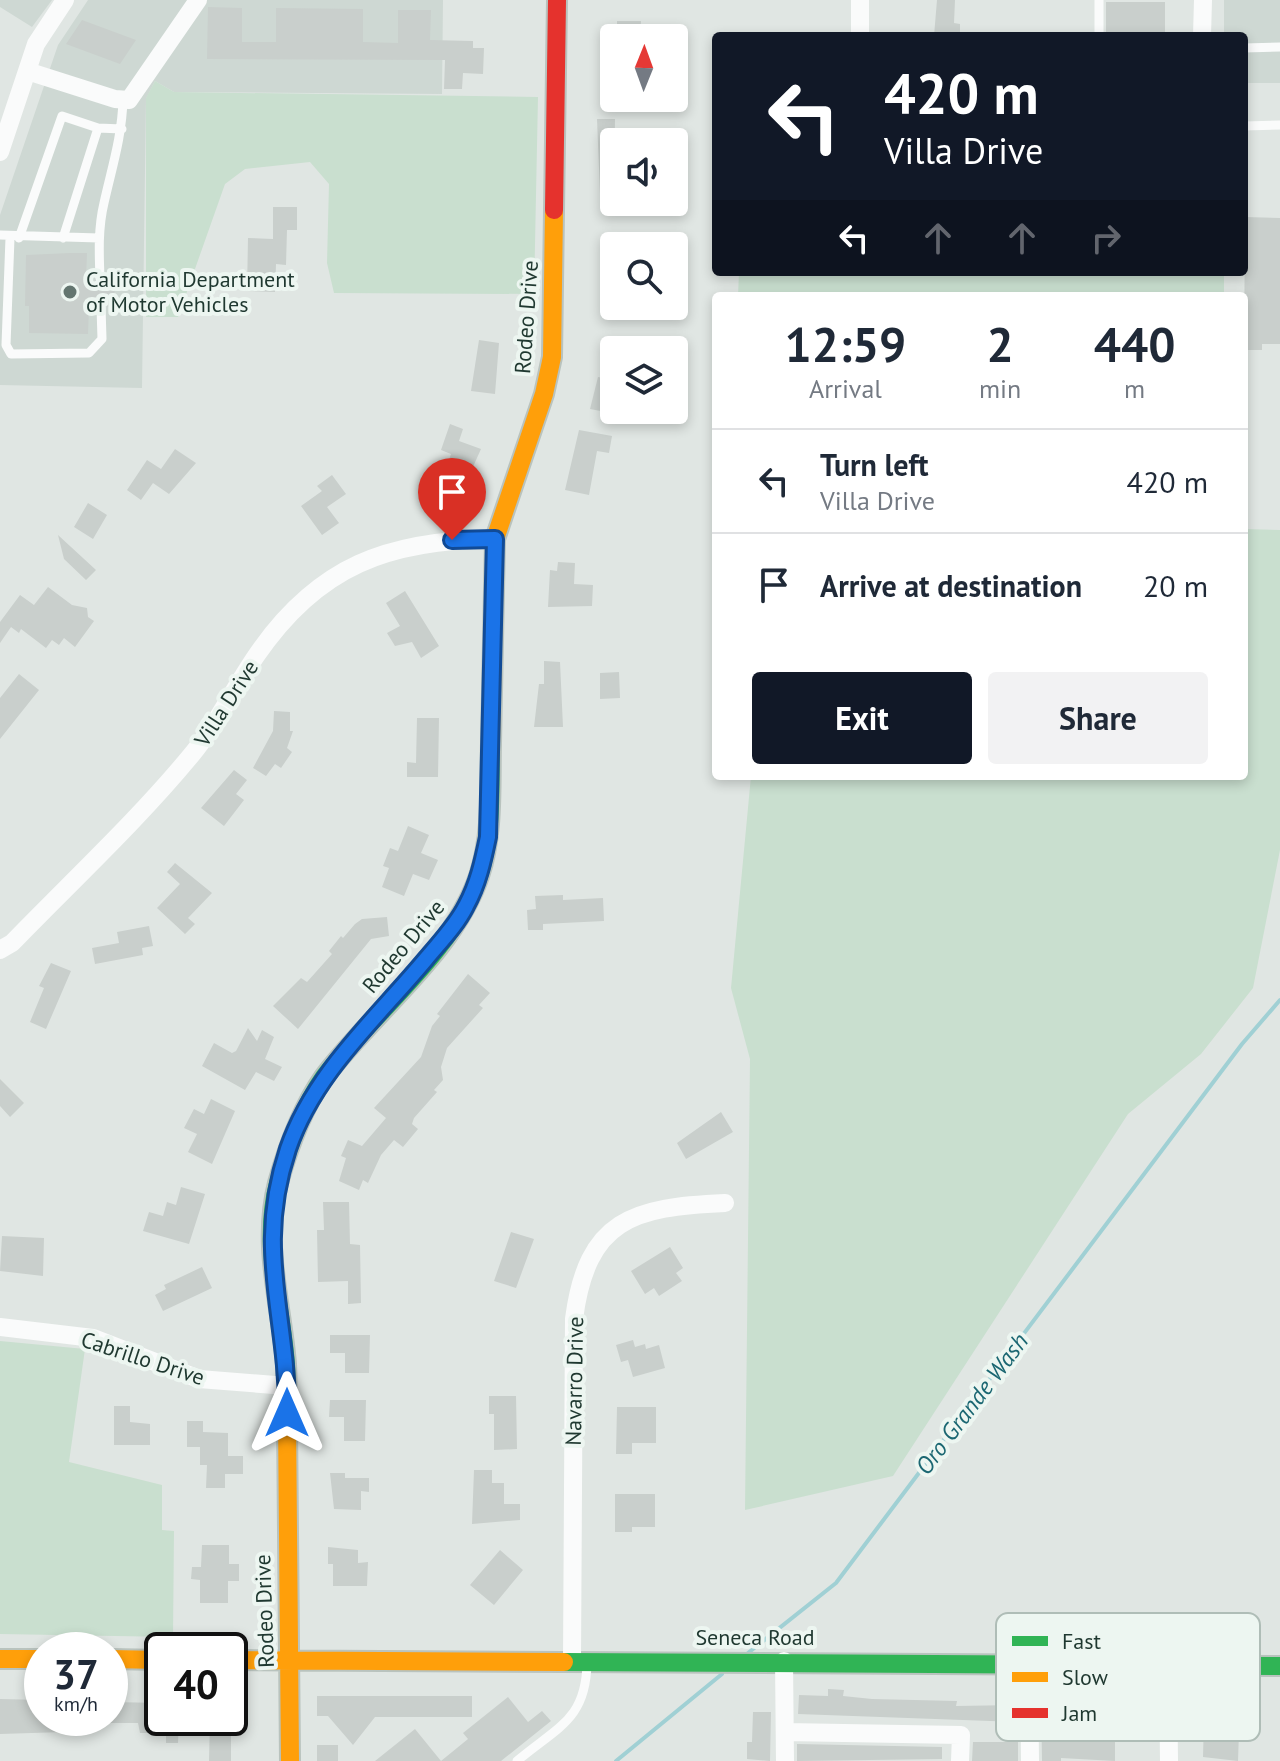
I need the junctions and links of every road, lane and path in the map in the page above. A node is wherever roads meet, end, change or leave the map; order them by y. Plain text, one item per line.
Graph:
1 (65, 0) edge
2 (198, 0) edge
3 (557, 0) edge
4 (860, 0) edge
5 (1099, 0) edge
6 (1203, 0) edge
7 (860, 32) edge
8 (1099, 32) edge
9 (1202, 32) edge
10 (1280, 47) edge
11 (1248, 48) edge
12 (27, 71) junction
13 (123, 99) junction
14 (1280, 125) edge
15 (1248, 126) edge
16 (98, 128) junction
17 (122, 129) junction
18 (0, 152) edge
19 (10, 237) edge
20 (63, 238) junction
21 (99, 238) junction
22 (100, 278) dead end
23 (101, 307) dead end
24 (495, 539) junction
25 (0, 950) edge
26 (725, 1203) dead end
27 (0, 1327) edge
28 (287, 1386) junction
29 (0, 1659) edge
30 (24, 1659) edge
31 (291, 1659) junction
32 (248, 1660) edge
33 (579, 1660) junction
34 (782, 1661) junction
35 (996, 1664) edge
36 (785, 1732) junction
37 (1030, 1741) edge
38 (1169, 1741) edge
39 (290, 1761) edge
40 (517, 1761) edge
41 (785, 1761) edge
42 (960, 1761) edge
43 (1030, 1761) edge
44 (1169, 1761) edge

1 - 12 street
2 - 13 street
3 - 24 street, Rodeo Drive
4 - 7 street
5 - 8 lane
6 - 9 street
10 - 11 lane
12 - 13 street
12 - 18 street
13 - 17 lane
14 - 15 lane
16 - 17 lane
16 - 19 lane
16 - 20 lane
17 - 21 lane
19 - 20 lane
19 - 23 lane
20 - 21 lane
21 - 22 lane
24 - 25 street, Villa Drive
24 - 28 street, Rodeo Drive
26 - 33 street, Navarro Drive
27 - 28 street, Cabrillo Drive
28 - 31 street, Rodeo Drive
29 - 30 street
31 - 32 street, Seneca Road
31 - 33 street, Seneca Road
31 - 39 street, Rodeo Drive
33 - 34 street, Seneca Road
33 - 40 lane
34 - 35 street, Seneca Road
34 - 36 street
36 - 41 street
36 - 42 street
37 - 43 street
38 - 44 street

